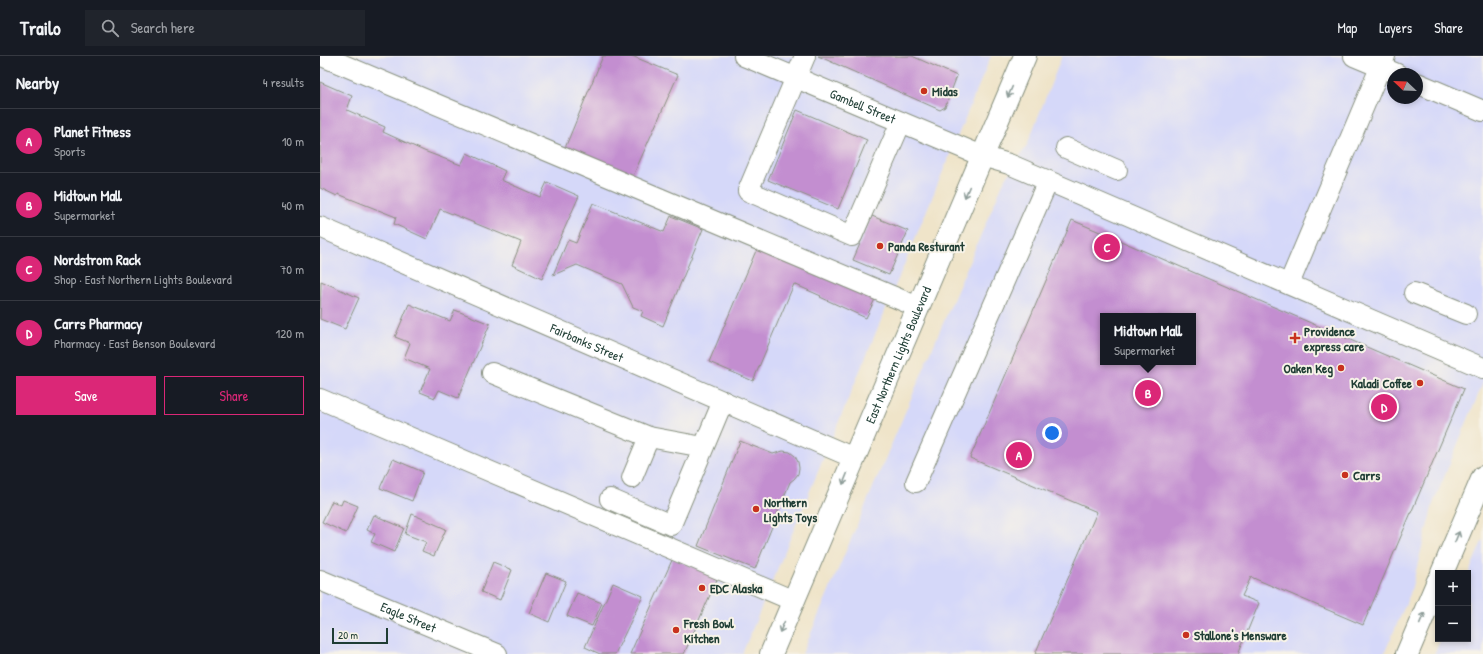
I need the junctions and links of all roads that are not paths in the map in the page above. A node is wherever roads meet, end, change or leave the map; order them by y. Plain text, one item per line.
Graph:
1 (322, 56) edge
2 (744, 56) edge
3 (805, 56) edge
4 (1025, 56) edge
5 (1354, 56) edge
6 (1388, 66) edge
7 (796, 78) junction
8 (1423, 86) edge
9 (1483, 111) edge
10 (901, 122) junction
11 (1066, 148) dead end
12 (982, 156) junction
13 (1117, 170) dead end
14 (1048, 181) junction
15 (320, 227) edge
16 (1289, 284) junction
17 (1414, 293) dead end
18 (918, 307) junction
19 (1466, 314) dead end
20 (1483, 368) edge
21 (492, 373) dead end
22 (320, 399) edge
23 (723, 402) junction
24 (649, 436) junction
25 (703, 447) junction
26 (854, 458) junction
27 (1483, 477) edge
28 (632, 478) dead end
29 (916, 482) dead end
30 (610, 499) dead end
31 (1443, 570) edge
32 (320, 580) edge
33 (1435, 588) edge
34 (794, 601) junction
35 (497, 654) edge
36 (771, 654) edge
37 (1407, 654) edge

1 - 18 street
2 - 7 street, Gambell Street
3 - 7 street
4 -> 12 main road, East Northern Lights Boulevard
5 - 6 street
6 - 16 street
7 - 10 street, Gambell Street
7 - 10 street
8 - 9 street
10 - 12 street, Gambell Street
11 - 13 street
12 - 14 street, Gambell Street
12 -> 18 main road, East Northern Lights Boulevard
14 - 16 street, Gambell Street
14 - 29 street
15 - 23 street, Fairbanks Street
16 - 20 street, Gambell Street
17 - 19 street
18 - 26 main road, East Northern Lights Boulevard
21 - 24 street
22 - 34 street
23 - 25 street
23 - 26 street, Fairbanks Street
24 - 25 street
24 - 28 street
25 - 30 street
26 -> 34 main road, East Northern Lights Boulevard
31 -> 27 main road
32 - 35 street, Eagle Street
37 -> 33 main road
34 -> 36 main road, East Northern Lights Boulevard

